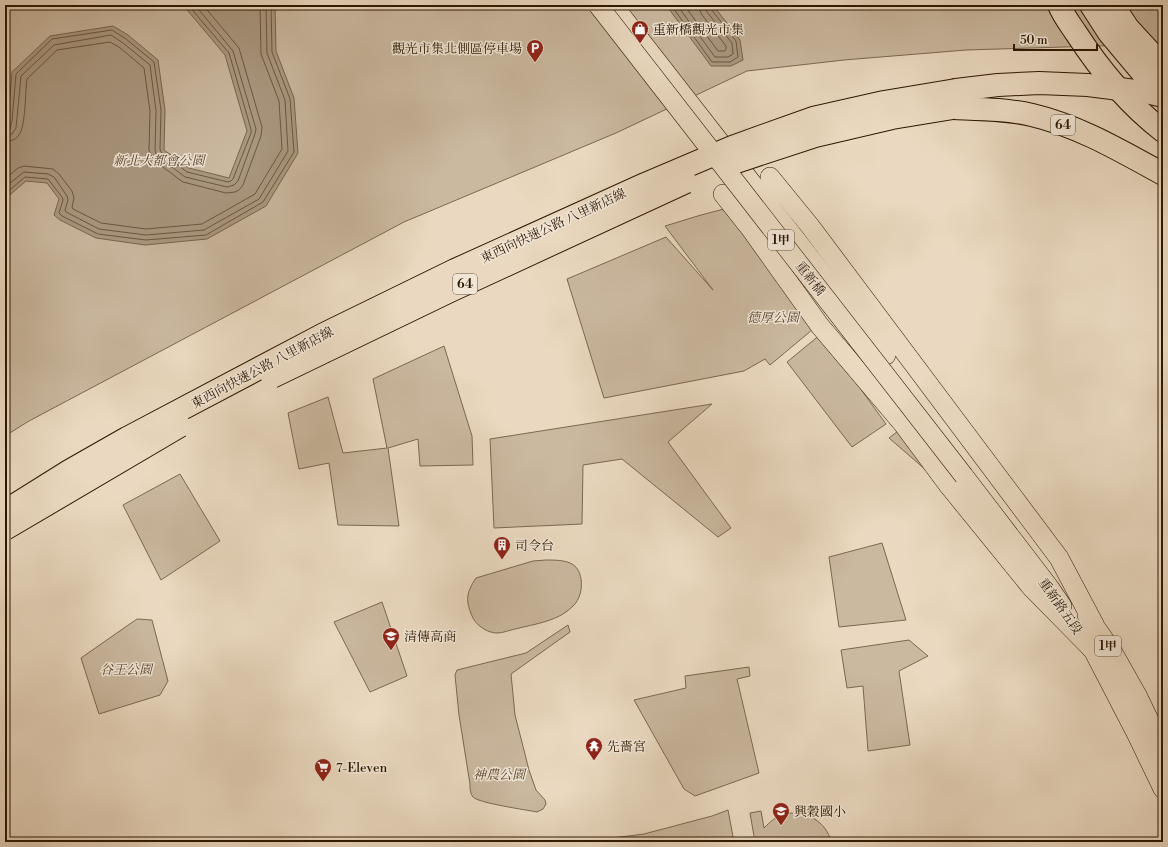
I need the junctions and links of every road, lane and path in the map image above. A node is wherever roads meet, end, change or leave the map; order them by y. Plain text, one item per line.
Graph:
1 (598, 5) edge
2 (613, 5) edge
3 (1059, 5) edge
4 (1091, 5) edge
5 (1098, 5) edge
6 (1113, 5) edge
7 (1163, 66) edge
8 (1163, 86) edge
9 (1163, 92) edge
10 (1163, 96) edge
11 (955, 99) junction
12 (1163, 131) edge
13 (1163, 174) edge
14 (770, 178) dead end
15 (723, 194) dead end
16 (969, 472) junction
17 (5, 511) edge
18 (5, 529) edge
19 (1094, 624) junction
20 (1093, 650) junction
21 (1163, 749) edge
22 (1163, 789) edge

1 - 16 main road, 重新橋 / 1甲, bridge
2 - 16 main road, 重新橋 / 1甲, bridge
3 - 12 highway
4 - 9 highway
5 - 8 highway
6 - 7 highway
10 - 11 highway, 64
11 - 13 highway, 64
11 - 17 highway, 東西向快速公路 八里新店線 / 64, bridge
11 - 18 highway, 東西向快速公路 八里新店線 / 64, bridge
14 - 19 main road
15 - 20 main road
16 - 19 main road, 重新路五段 / 1甲
16 - 20 main road, 重新路五段 / 1甲
19 - 21 main road, 重新路五段 / 1甲
20 - 22 main road, 重新路五段 / 1甲

